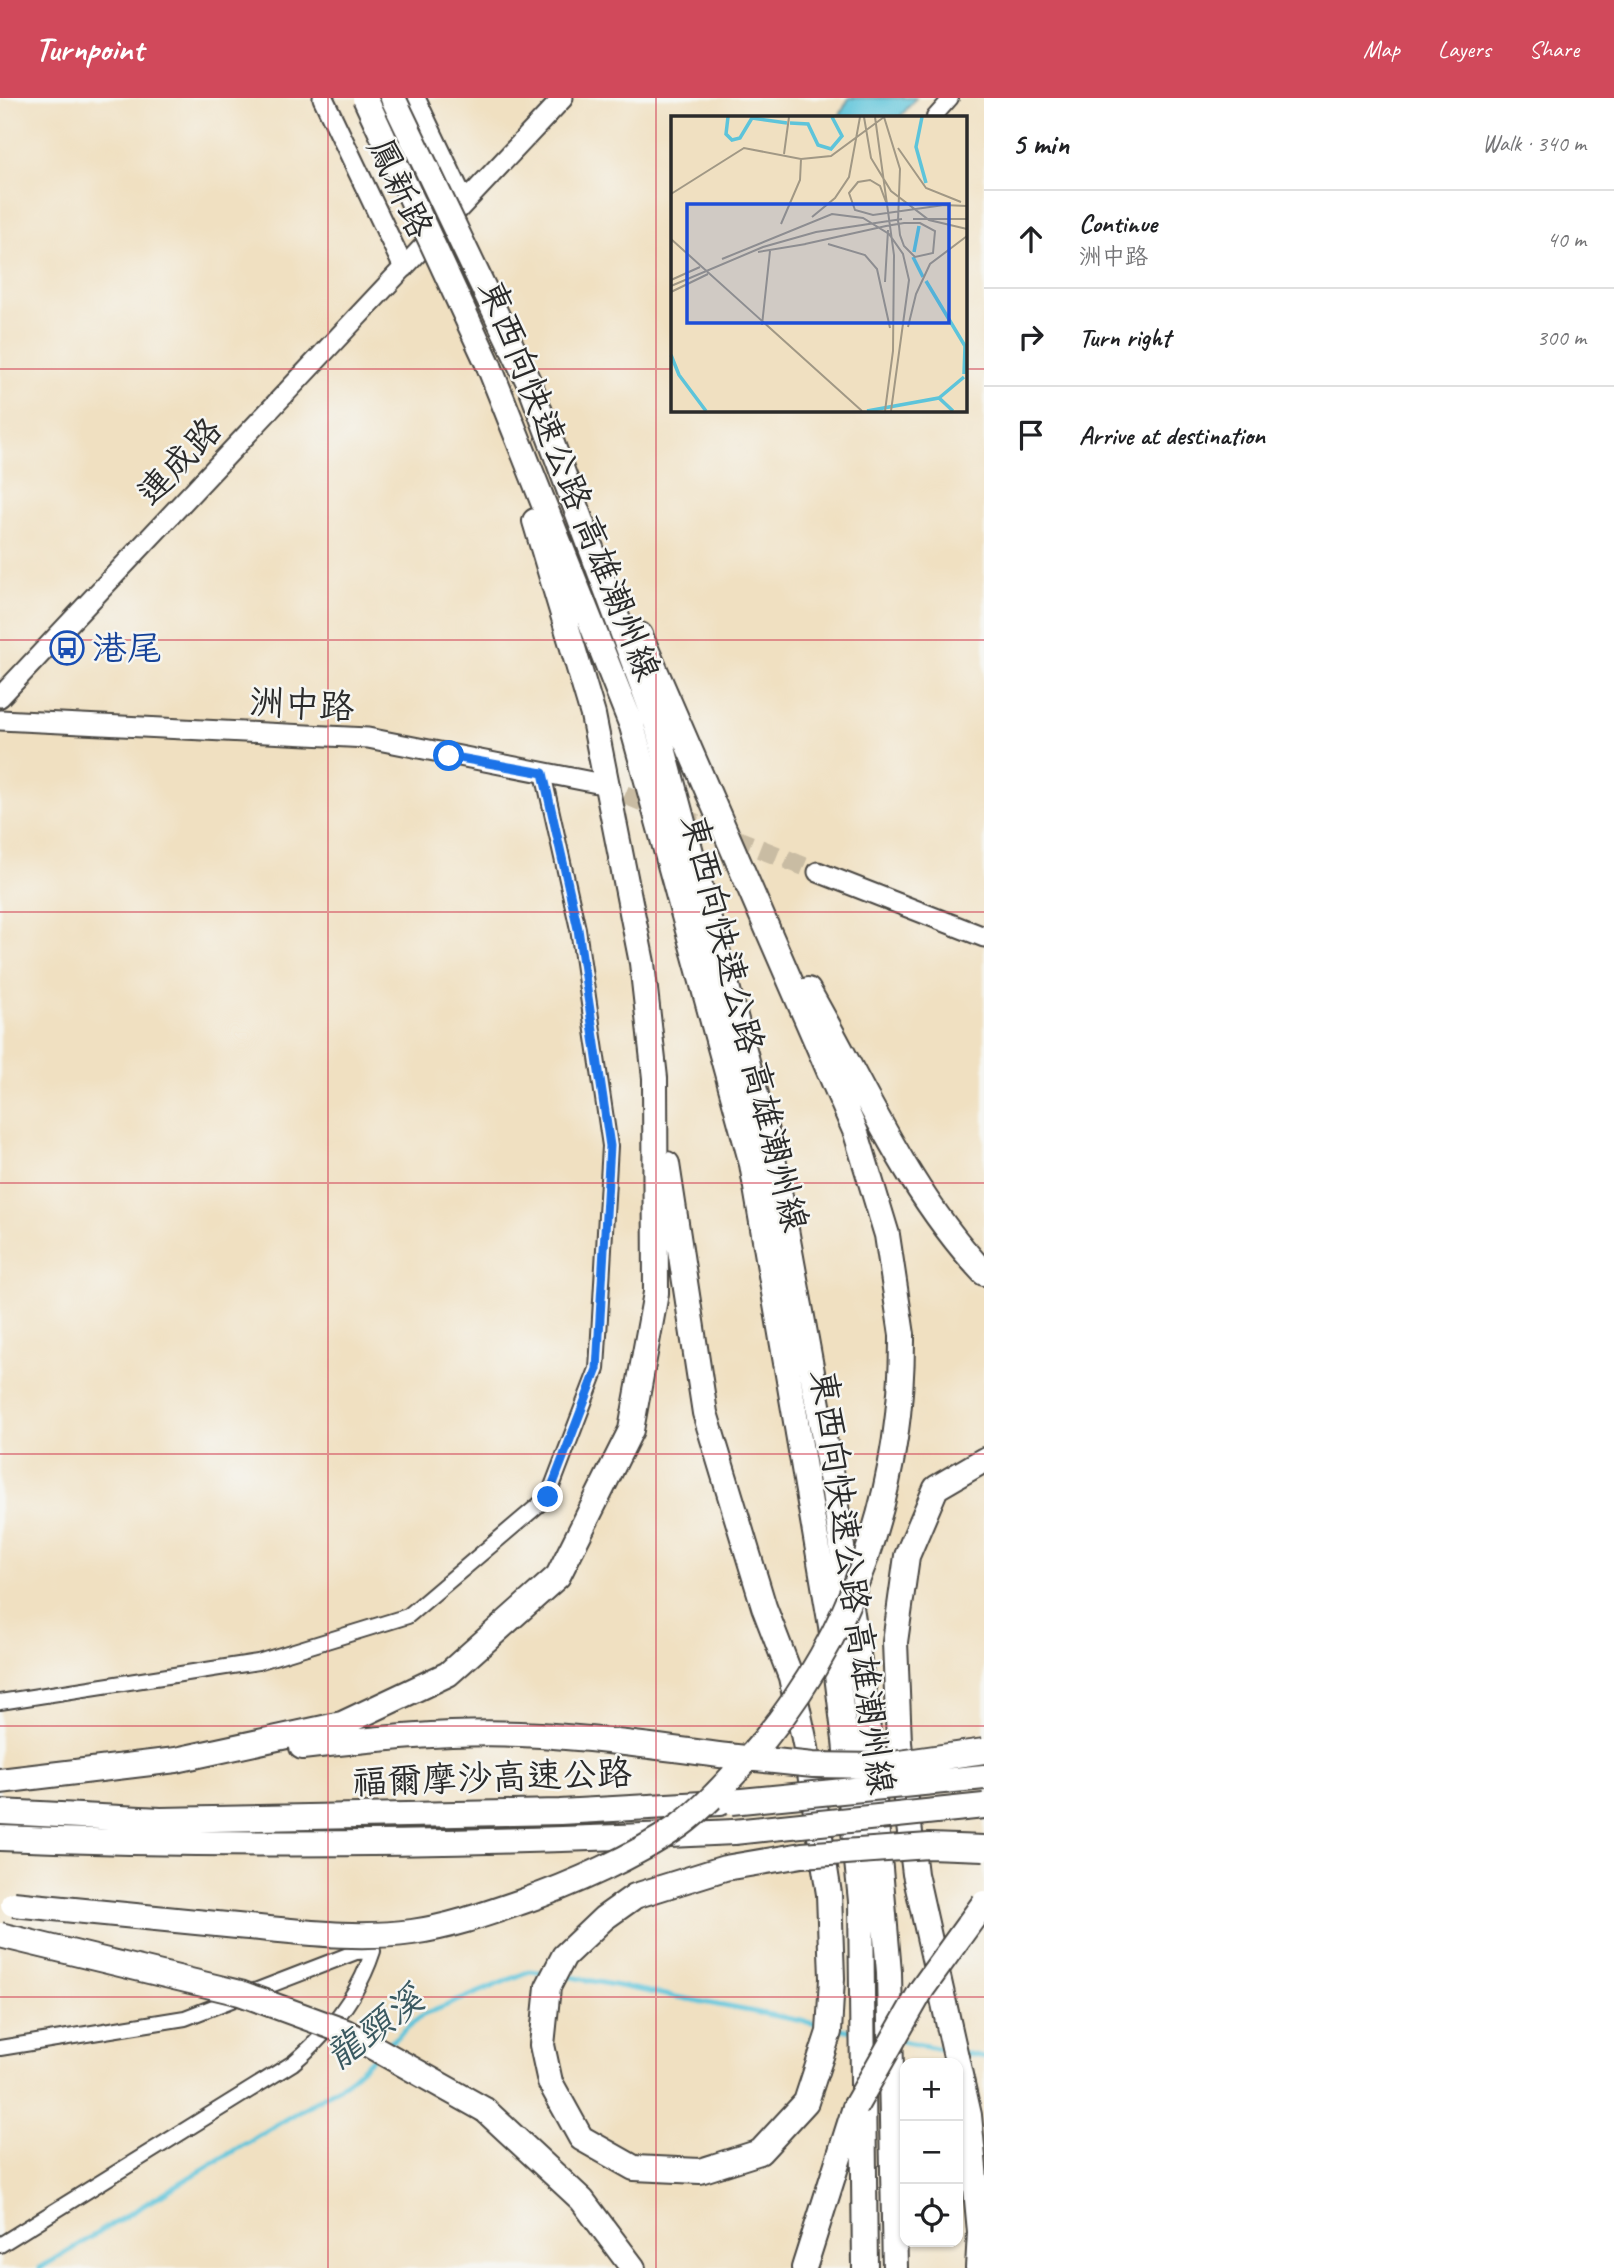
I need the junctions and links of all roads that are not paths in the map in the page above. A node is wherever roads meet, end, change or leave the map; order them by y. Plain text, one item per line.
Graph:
1 (323, 98) edge
2 (365, 98) edge
3 (393, 98) edge
4 (415, 98) edge
5 (563, 98) edge
6 (951, 98) edge
7 (935, 116) edge
8 (464, 201) junction
9 (404, 268) junction
10 (489, 366) junction
11 (530, 385) junction
12 (0, 697) edge
13 (0, 720) edge
14 (543, 773) junction
15 (597, 783) tunnel mouth
16 (818, 872) tunnel mouth
17 (744, 878) junction
18 (984, 937) edge
19 (654, 1078) junction
20 (984, 1273) edge
21 (984, 1460) edge
22 (0, 1702) edge
23 (984, 1751) edge
24 (176, 1760) junction
25 (984, 1777) edge
26 (0, 1781) edge
27 (984, 1806) edge
28 (0, 1812) edge
29 (0, 1838) edge
30 (984, 1848) edge
31 (0, 1903) edge
32 (984, 1903) edge
33 (0, 1935) edge
34 (0, 2048) edge
35 (0, 2245) edge
36 (633, 2268) edge
37 (804, 2268) edge
38 (865, 2268) edge
39 (895, 2268) edge
40 (978, 2268) edge

1 - 9 main road, 鳳新路
2 - 10 highway, 東西向快速公路 高雄潮州線, bridge
3 - 11 highway, 東西向快速公路 高雄潮州線, bridge
4 - 8 main road, 鳳新路
5 - 8 main road, 連成路
6 - 7 street
8 - 9 main road, 連成路
9 - 12 main road, 連成路
10 - 19 highway
10 - 38 highway, 東西向快速公路 高雄潮州線, bridge
11 - 17 highway
11 - 39 highway, 東西向快速公路 高雄潮州線, bridge
13 - 14 main road, 洲中路
14 - 15 main road, 洲中路
14 - 22 street
16 - 18 main road
17 - 20 highway
17 - 31 highway, bridge
19 - 24 highway
19 - 30 highway, bridge
21 - 40 highway
23 - 24 highway, bridge
24 - 26 highway
25 - 28 highway, 福爾摩沙高速公路, bridge
27 - 29 highway, 福爾摩沙高速公路, bridge
32 - 37 highway, bridge
33 - 36 highway, bridge
34 - 35 street

